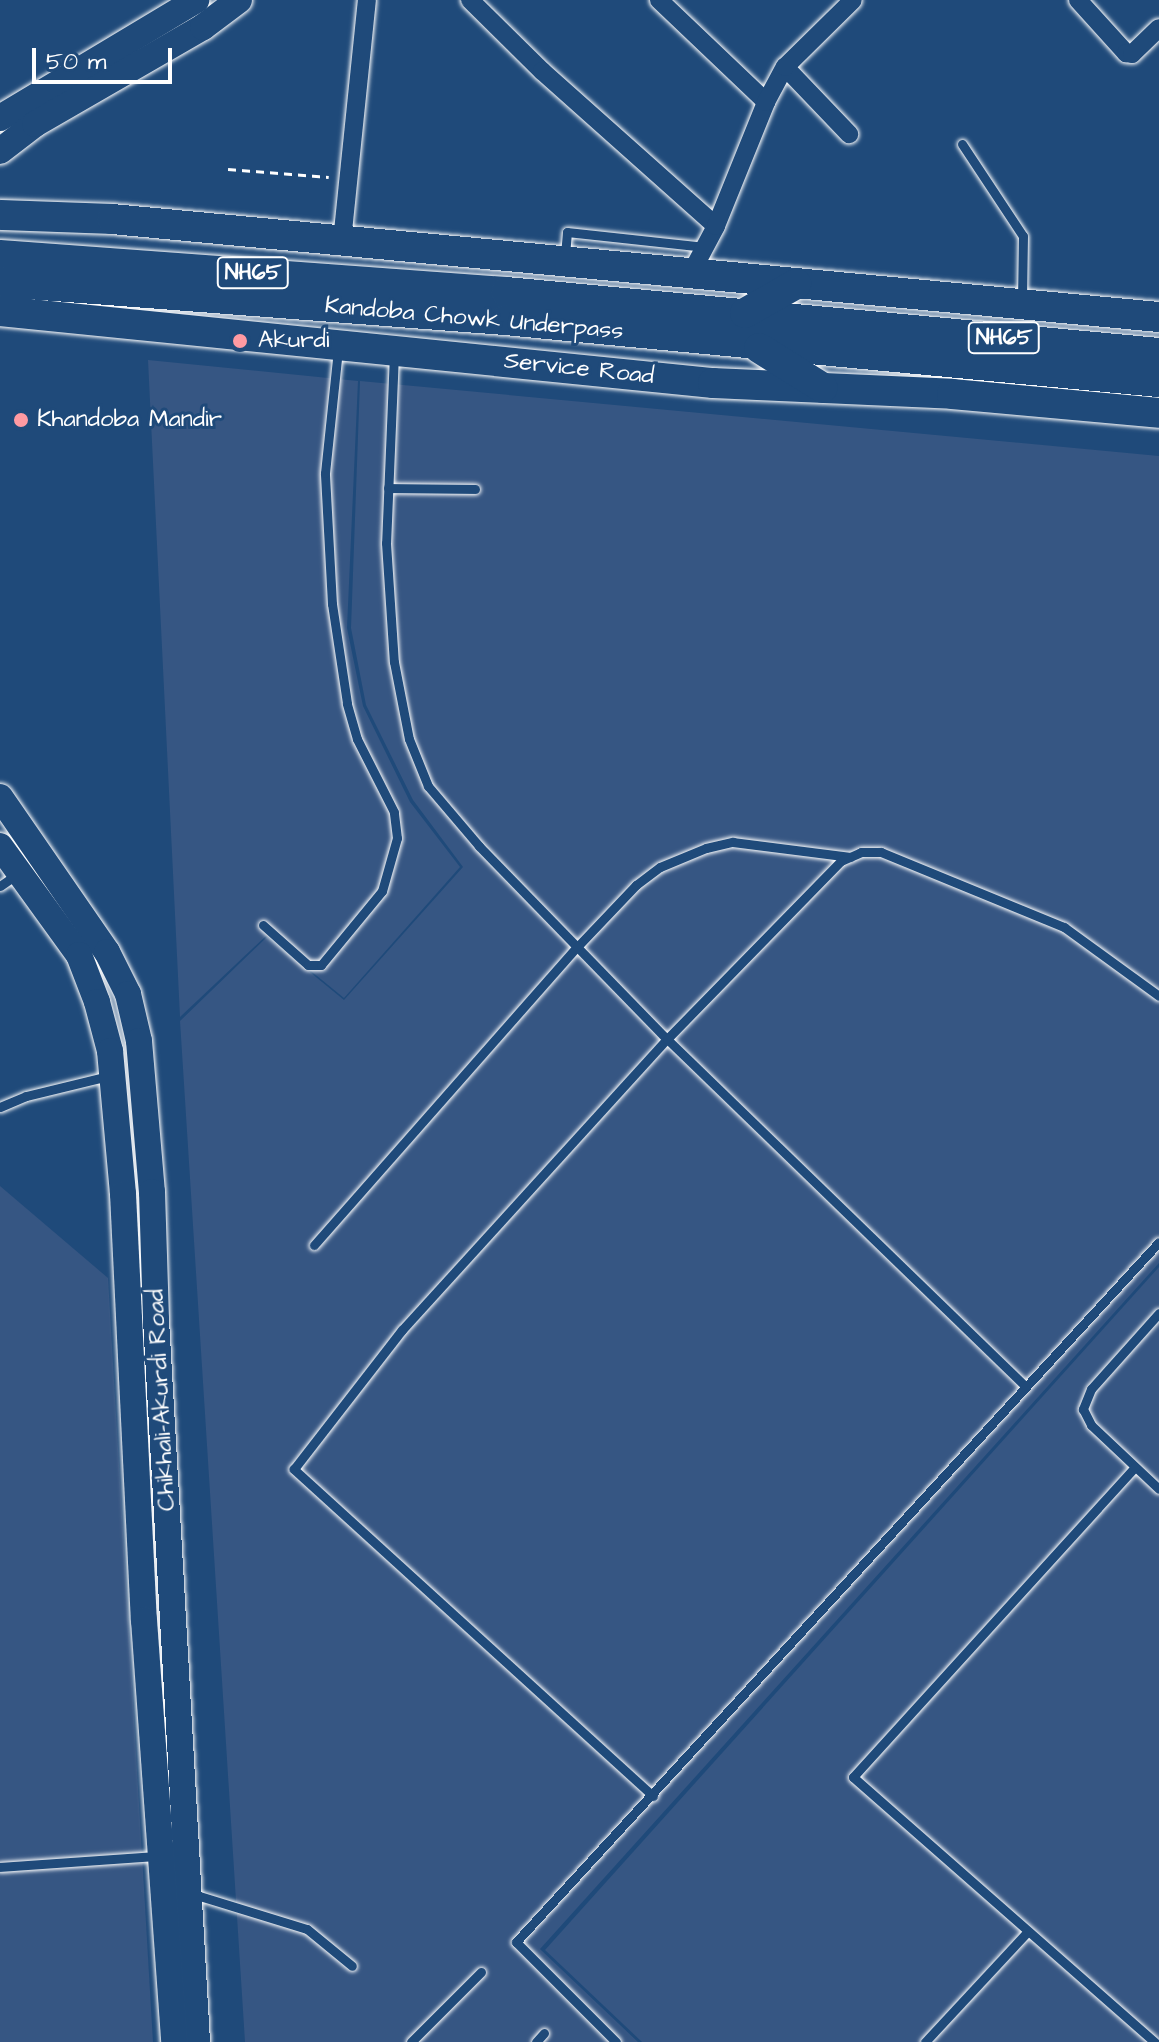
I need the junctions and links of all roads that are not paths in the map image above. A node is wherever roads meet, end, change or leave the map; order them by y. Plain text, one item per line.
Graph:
1 (239, 0) edge
2 (367, 0) edge
3 (470, 0) edge
4 (659, 0) edge
5 (853, 0) edge
6 (1078, 0) edge
7 (189, 2) edge
8 (1159, 28) edge
9 (785, 67) junction
10 (766, 102) junction
11 (0, 118) edge
12 (849, 134) dead end
13 (962, 144) dead end
14 (0, 151) edge
15 (0, 215) edge
16 (716, 226) junction
17 (342, 241) junction
18 (705, 247) junction
19 (565, 263) junction
20 (690, 275) junction
21 (1, 283) edge
22 (796, 284) junction
23 (1022, 305) junction
24 (745, 313) junction
25 (1159, 317) edge
26 (754, 345) junction
27 (338, 346) junction
28 (395, 351) junction
29 (1159, 353) edge
30 (1159, 382) edge
31 (823, 388) junction
32 (1159, 413) edge
33 (388, 488) junction
34 (475, 489) dead end
35 (0, 797) edge
36 (0, 846) edge
37 (850, 857) junction
38 (10, 879) edge
39 (263, 925) dead end
40 (577, 947) junction
41 (1159, 996) edge
42 (667, 1039) junction
43 (113, 1075) junction
44 (0, 1107) edge
45 (1159, 1242) edge
46 (314, 1245) dead end
47 (1159, 1313) edge
48 (1025, 1386) junction
49 (1135, 1467) junction
50 (1159, 1489) edge
51 (653, 1796) junction
52 (162, 1856) junction
53 (0, 1867) edge
54 (189, 1893) junction
55 (1028, 1931) junction
56 (352, 1966) dead end
57 (481, 1972) dead end
58 (544, 2033) dead end
59 (174, 2042) edge
60 (197, 2042) edge
61 (411, 2042) edge
62 (536, 2042) edge
63 (616, 2042) edge
64 (925, 2042) edge
65 (1155, 2042) edge

1 - 14 main road
2 - 17 street
3 - 16 street
4 - 10 street
5 - 9 street
6 - 8 street
7 - 11 main road
9 - 10 street
9 - 12 street
10 - 16 street
13 - 23 lane
15 - 17 main road
16 - 18 street
17 - 19 main road
18 - 19 lane
18 - 20 street
19 - 20 main road
20 - 22 main road
21 - 24 main road, Kandoba Chowk Underpass / NH65
21 - 26 main road, Kandoba Chowk Underpass / NH65
21 - 27 main road, Service Road
22 - 23 main road
22 - 24 main road
23 - 25 main road
24 - 29 main road, NH65
26 - 30 main road, NH65
26 - 31 main road
27 - 28 main road, Service Road
27 - 39 lane
28 - 31 main road, Service Road
28 - 33 lane
31 - 32 main road, Service Road
33 - 34 lane
33 - 40 lane
35 - 54 main road, Chikhali-Akurdi Road
36 - 38 main road, Chikhali-Akurdi Road
37 - 40 lane
37 - 41 lane
37 - 42 lane
38 - 43 main road, Chikhali-Akurdi Road
40 - 42 lane
40 - 46 lane
42 - 48 lane
42 - 51 lane
43 - 44 lane
43 - 52 main road, Chikhali-Akurdi Road
45 - 48 lane
47 - 49 lane
48 - 51 lane
49 - 50 lane
49 - 55 lane
51 - 63 lane
52 - 53 lane
52 - 59 main road, Chikhali-Akurdi Road
54 - 56 lane
54 - 60 main road, Chikhali-Akurdi Road
55 - 64 lane
55 - 65 lane
57 - 61 lane
58 - 62 lane

